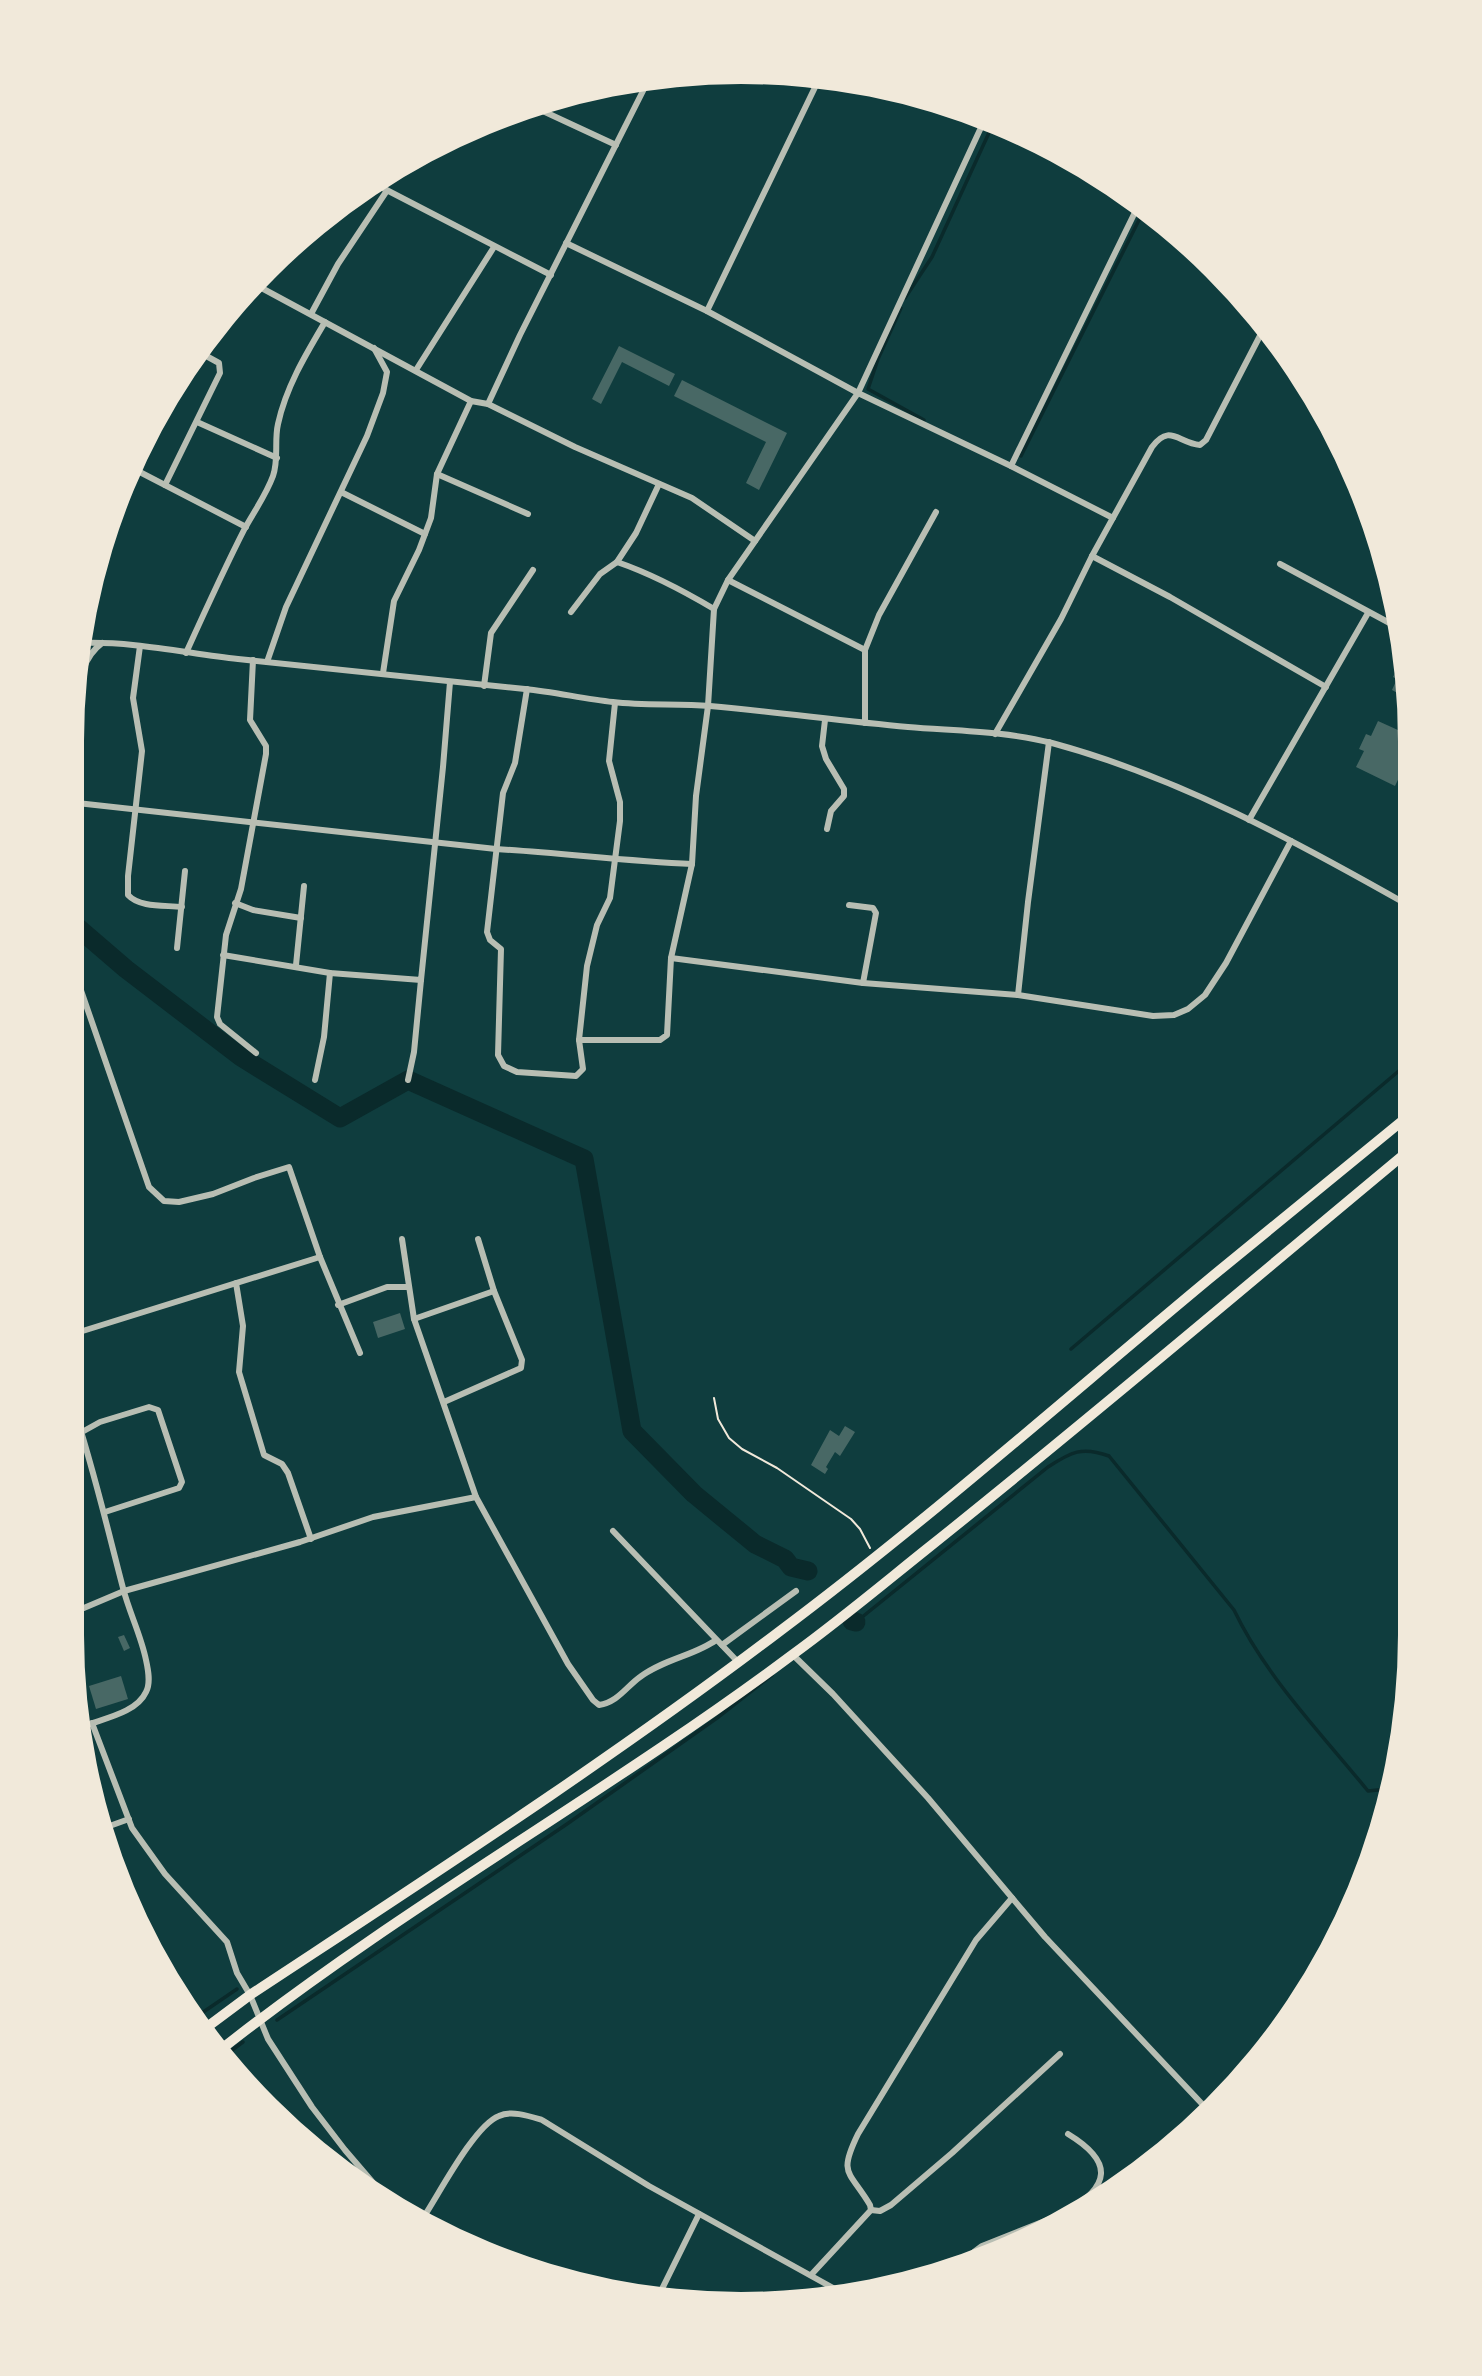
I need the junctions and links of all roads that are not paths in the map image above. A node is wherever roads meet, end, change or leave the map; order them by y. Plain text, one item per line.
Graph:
1 (815, 89) edge
2 (642, 92) edge
3 (548, 113) edge
4 (980, 130) edge
5 (616, 145) junction
6 (386, 192) joint
7 (1134, 215) edge
8 (566, 243) junction
9 (494, 247) junction
10 (551, 275) junction
11 (264, 289) edge
12 (707, 311) junction
13 (311, 314) junction
14 (325, 322) junction
15 (1259, 337) edge
16 (373, 347) junction
17 (208, 357) edge
18 (416, 370) junction
19 (858, 393) junction
20 (471, 401) junction
21 (488, 404) junction
22 (197, 422) junction
23 (277, 458) junction
24 (1011, 466) junction
25 (142, 473) edge
26 (437, 474) junction
27 (659, 484) junction
28 (165, 485) junction
29 (341, 492) junction
30 (936, 512) dead end
31 (528, 514) dead end
32 (1113, 518) junction
33 (246, 527) junction
34 (425, 534) junction
35 (755, 541) junction
36 (1092, 556) junction
37 (617, 562) junction
38 (1280, 564) dead end
39 (533, 570) dead end
40 (728, 580) junction
41 (714, 610) junction
42 (571, 612) dead end
43 (1368, 613) junction
44 (1386, 622) edge
45 (92, 642) edge
46 (103, 642) junction
47 (140, 646) junction
48 (865, 650) junction
49 (91, 652) edge
50 (186, 653) junction
51 (253, 660) junction
52 (267, 662) junction
53 (383, 673) junction
54 (450, 682) junction
55 (484, 686) junction
56 (1326, 687) junction
57 (527, 689) junction
58 (615, 703) junction
59 (708, 706) junction
60 (825, 720) junction
61 (865, 723) junction
62 (995, 734) junction
63 (1049, 743) junction
64 (84, 804) edge
65 (135, 808) junction
66 (1249, 820) junction
67 (255, 822) junction
68 (827, 829) dead end
69 (1291, 841) junction
70 (436, 843) junction
71 (496, 849) junction
72 (617, 860) junction
73 (692, 864) junction
74 (185, 871) dead end
75 (304, 886) dead end
76 (1398, 900) edge
77 (235, 903) junction
78 (849, 905) dead end
79 (182, 907) junction
80 (301, 918) junction
81 (177, 948) dead end
82 (223, 955) junction
83 (671, 958) junction
84 (296, 965) junction
85 (330, 973) junction
86 (421, 980) junction
87 (863, 983) junction
88 (1018, 995) junction
89 (84, 999) edge
90 (579, 1040) junction
91 (256, 1053) dead end
92 (315, 1080) dead end
93 (408, 1080) dead end
94 (1398, 1124) edge
95 (1398, 1159) edge
96 (478, 1238) dead end
97 (402, 1239) dead end
98 (320, 1257) junction
99 (236, 1283) junction
100 (408, 1287) junction
101 (494, 1291) junction
102 (338, 1305) junction
103 (414, 1319) junction
104 (84, 1331) edge
105 (360, 1353) dead end
106 (444, 1402) junction
107 (84, 1431) edge
108 (84, 1439) edge
109 (477, 1497) junction
110 (105, 1512) junction
111 (613, 1531) dead end
112 (312, 1539) junction
113 (124, 1591) junction
114 (796, 1591) dead end
115 (84, 1608) edge
116 (719, 1643) junction
117 (793, 1655) junction
118 (738, 1662) junction
119 (90, 1723) edge
120 (91, 1730) edge
121 (129, 1819) junction
122 (112, 1825) edge
123 (1012, 1898) junction
124 (250, 1995) junction
125 (259, 2020) junction
126 (212, 2023) edge
127 (228, 2044) edge
128 (1060, 2054) dead end
129 (1202, 2104) edge
130 (1068, 2134) dead end
131 (366, 2174) edge
132 (1092, 2190) edge
133 (871, 2210) junction
134 (427, 2212) edge
135 (699, 2214) junction
136 (811, 2275) junction
137 (829, 2286) edge
138 (663, 2287) edge

1 - 12 street
2 - 5 street
3 - 5 street
4 - 19 street
5 - 8 street
6 - 9 street
6 - 13 street
7 - 24 street
8 - 10 street
8 - 12 street
9 - 10 street
9 - 18 street
10 - 21 street
11 - 13 street
12 - 19 street
13 - 14 street
14 - 16 street
14 - 23 street
15 - 32 street
16 - 18 street
16 - 29 street
17 - 22 street
18 - 20 street
19 - 24 street
19 - 35 street
20 - 21 street
20 - 26 street
21 - 27 street
22 - 23 street
22 - 28 street
23 - 33 street
24 - 32 street
25 - 28 street
26 - 31 street
26 - 34 street
27 - 35 street
27 - 37 street
28 - 33 street
29 - 34 street
29 - 52 street
30 - 48 street
32 - 36 street
33 - 50 street
34 - 53 street
35 - 40 street
36 - 56 street
36 - 62 street
37 - 41 street
37 - 42 street
38 - 43 street
39 - 55 street
40 - 41 street
40 - 48 street
41 - 59 street
43 - 44 street
43 - 56 street
45 - 46 street
46 - 47 street
46 - 49 street
47 - 50 street
47 - 65 street
48 - 61 street
50 - 51 street
51 - 52 street
51 - 67 street
52 - 53 street
53 - 54 street
54 - 55 street
54 - 70 street
55 - 57 street
56 - 66 street
57 - 58 street
57 - 71 street
58 - 59 street
58 - 72 street
59 - 60 street
59 - 73 street
60 - 61 street
60 - 68 street
61 - 62 street
62 - 63 street
63 - 66 street
63 - 88 street
64 - 65 street
65 - 67 street
65 - 79 street
66 - 69 street
67 - 70 street
67 - 77 street
69 - 76 street
69 - 88 street
70 - 71 street
70 - 86 street
71 - 72 street
71 - 90 street
72 - 73 street
72 - 90 street
73 - 83 street
74 - 79 street
75 - 80 street
77 - 80 street
77 - 82 street
78 - 87 street
79 - 81 street
80 - 84 street
82 - 84 street
82 - 91 street
83 - 87 street
83 - 90 street
84 - 85 street
85 - 86 street
85 - 92 street
86 - 93 street
87 - 88 street
89 - 98 street
94 - 118 highway
95 - 117 highway
96 - 101 street
97 - 100 street
98 - 99 street
98 - 102 street
99 - 104 street
99 - 112 street
100 - 102 street
100 - 103 street
101 - 103 street
101 - 106 street
102 - 105 street
103 - 106 street
106 - 109 street
107 - 110 street
108 - 110 street
109 - 112 street
109 - 116 street
110 - 113 street
111 - 116 street
112 - 113 street
113 - 115 street
113 - 119 street
114 - 116 street
116 - 118 street
117 - 123 street
117 - 125 highway
118 - 124 highway
120 - 121 street
121 - 122 street
121 - 124 street
123 - 129 street
123 - 133 street
124 - 125 street
124 - 126 highway
125 - 127 highway
125 - 131 street
128 - 133 street
130 - 132 street
133 - 136 street
134 - 135 street
135 - 136 street
135 - 138 street
136 - 137 street

